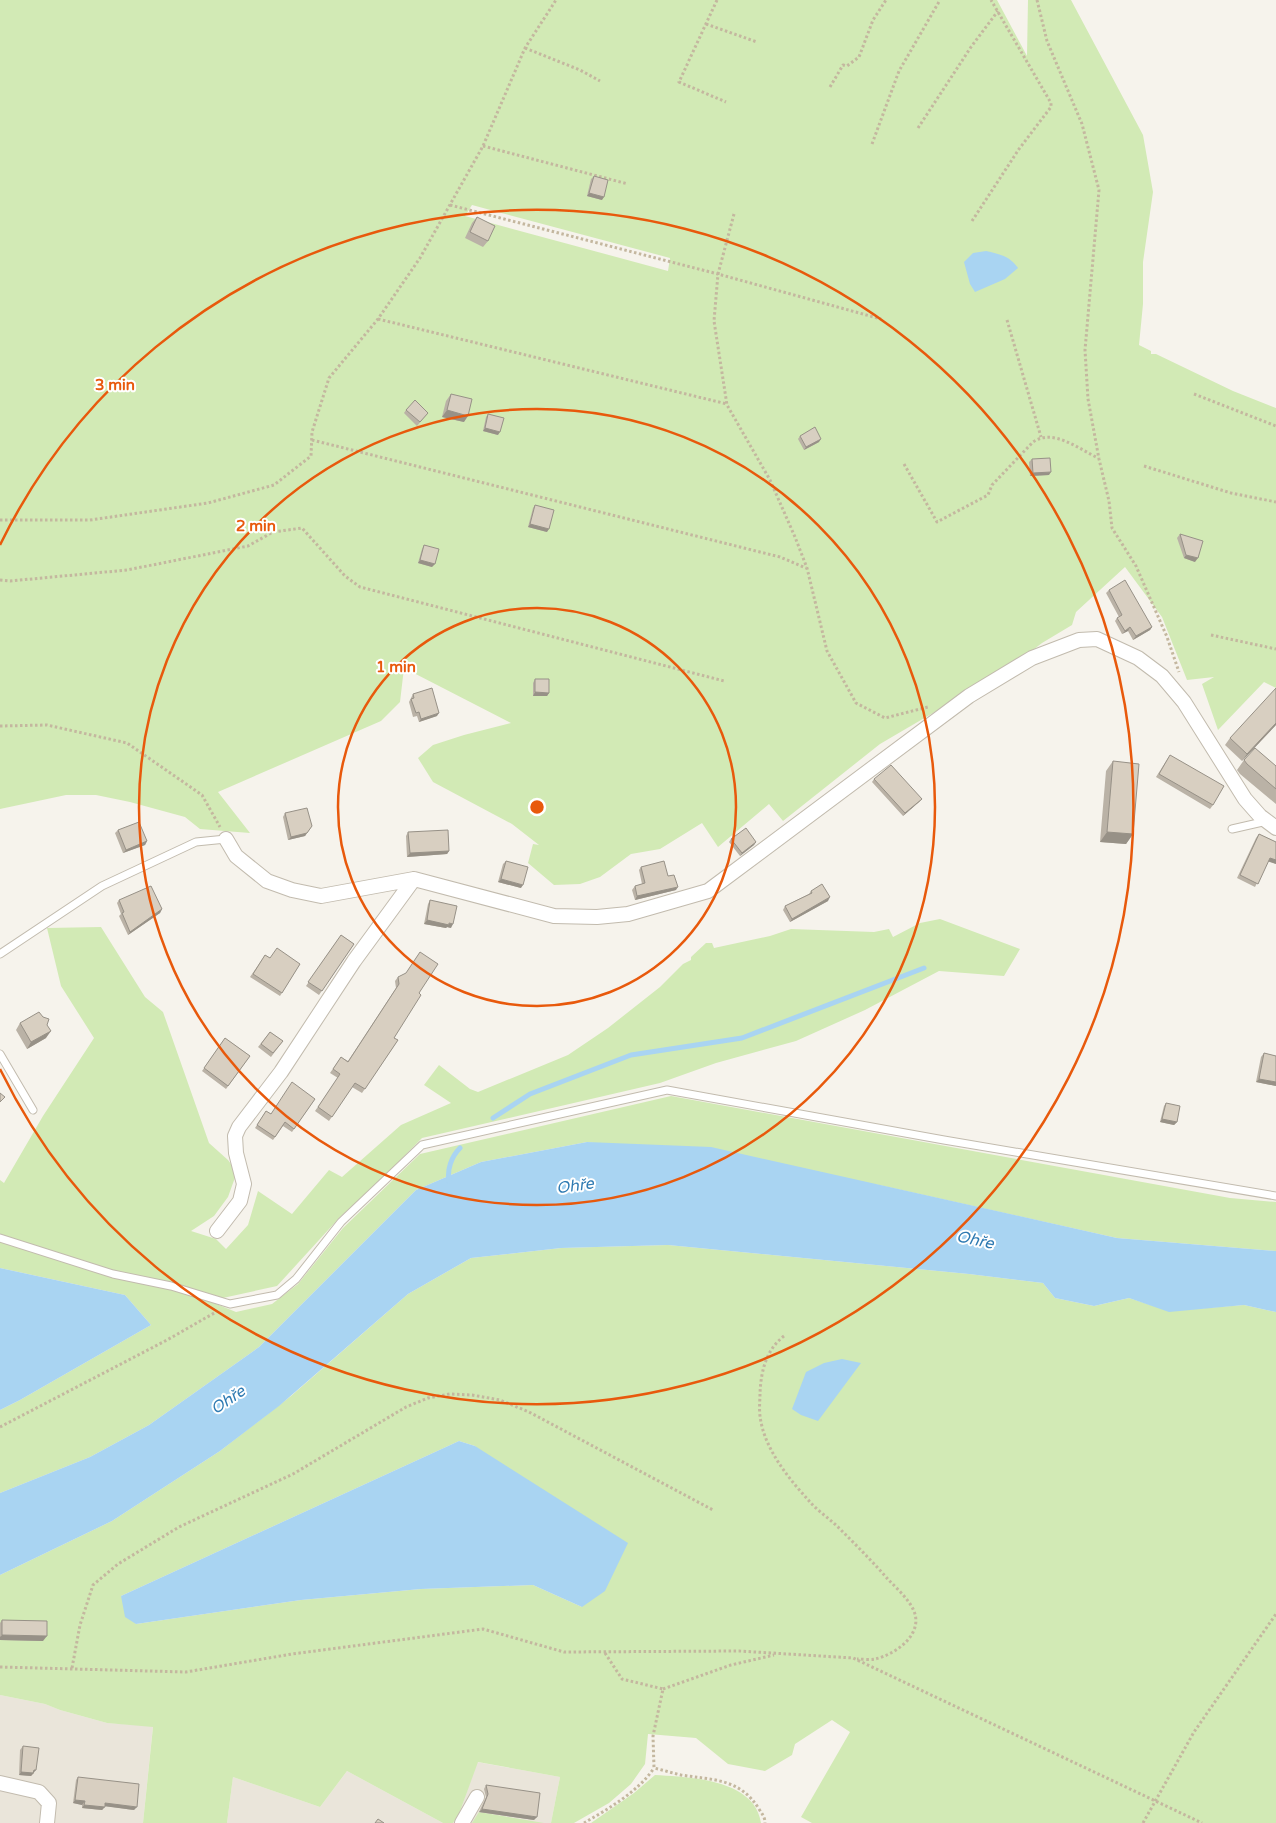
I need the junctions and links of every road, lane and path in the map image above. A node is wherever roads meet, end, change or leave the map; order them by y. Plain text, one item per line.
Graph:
1 (556, 0) edge
2 (717, 0) edge
3 (886, 0) edge
4 (940, 0) edge
5 (991, 0) edge
6 (1037, 0) edge
7 (998, 11) junction
8 (706, 24) junction
9 (757, 42) dead end
10 (525, 48) junction
11 (600, 81) dead end
12 (830, 87) dead end
13 (726, 102) dead end
14 (918, 128) dead end
15 (872, 144) dead end
16 (484, 146) junction
17 (628, 184) dead end
18 (450, 205) junction
19 (734, 214) dead end
20 (972, 221) dead end
21 (718, 274) junction
22 (378, 319) junction
23 (882, 319) dead end
24 (1007, 320) dead end
25 (1194, 394) dead end
26 (727, 404) junction
27 (1276, 426) edge
28 (1041, 437) junction
29 (312, 440) junction
30 (1099, 459) junction
31 (904, 464) dead end
32 (1144, 466) dead end
33 (1276, 502) edge
34 (0, 520) edge
35 (807, 568) junction
36 (0, 580) edge
37 (1211, 635) dead end
38 (1276, 649) edge
39 (1181, 677) dead end
40 (724, 681) dead end
41 (932, 706) dead end
42 (0, 726) edge
43 (1272, 825) edge
44 (1232, 829) dead end
45 (226, 839) junction
46 (414, 880) junction
47 (0, 954) edge
48 (0, 1054) edge
49 (33, 1110) dead end
50 (1276, 1196) edge
51 (217, 1231) dead end
52 (0, 1238) edge
53 (230, 1304) junction
54 (784, 1336) dead end
55 (0, 1427) edge
56 (713, 1510) dead end
57 (1276, 1614) edge
58 (605, 1652) junction
59 (778, 1654) junction
60 (853, 1658) junction
61 (0, 1667) edge
62 (72, 1668) junction
63 (663, 1689) junction
64 (654, 1768) junction
65 (0, 1782) edge
66 (477, 1797) dead end
67 (1155, 1800) junction
68 (47, 1823) edge
69 (462, 1823) edge
70 (584, 1823) edge
71 (765, 1823) edge
72 (1143, 1823) edge
73 (1202, 1823) edge

1 - 10 path
2 - 8 path
3 - 12 path
4 - 15 path
5 - 7 path
6 - 30 path
7 - 14 path
7 - 20 path
8 - 9 path
8 - 13 path
10 - 11 path
10 - 16 path
16 - 17 path
16 - 18 path
18 - 21 path
18 - 22 path
19 - 21 path
21 - 23 path
21 - 26 path
22 - 26 path
22 - 29 path
24 - 28 path
25 - 27 path
26 - 35 path
28 - 30 path
28 - 31 path
29 - 34 path
29 - 35 path
30 - 39 path
32 - 33 path
35 - 41 path
36 - 40 path
37 - 38 path
42 - 45 path
43 - 44 lane
43 - 46 street
45 - 46 street
45 - 47 lane
46 - 51 street
48 - 49 lane
50 - 53 lane
52 - 53 lane
53 - 55 path
54 - 60 path
56 - 62 path
57 - 67 path
58 - 59 path
58 - 62 path
58 - 63 path
59 - 60 path
59 - 63 path
60 - 67 path
61 - 62 path
63 - 64 path
64 - 70 path
64 - 71 path
65 - 68 street
66 - 69 street
67 - 72 path
67 - 73 path

